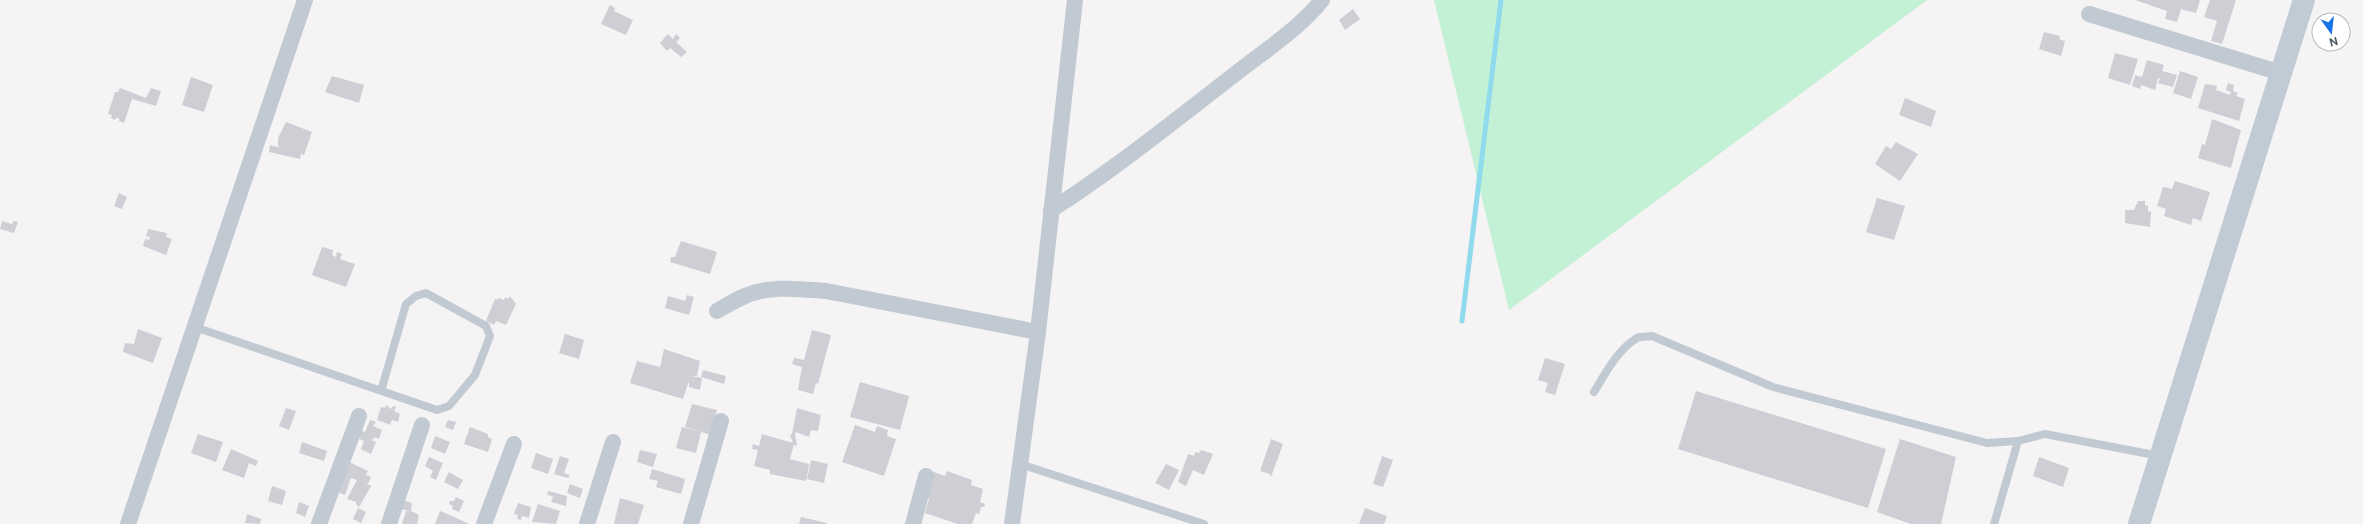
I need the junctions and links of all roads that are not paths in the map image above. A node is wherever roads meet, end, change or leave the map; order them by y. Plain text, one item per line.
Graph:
1 (305, 0) edge
2 (1075, 0) edge
3 (1322, 0) edge
4 (2304, 0) edge
5 (2089, 14) dead end
6 (2281, 73) junction
7 (1051, 210) junction
8 (717, 310) dead end
9 (195, 327) junction
10 (1038, 332) junction
11 (381, 391) junction
12 (1594, 392) dead end
13 (359, 416) dead end
14 (721, 421) dead end
15 (422, 425) dead end
16 (2018, 441) junction
17 (613, 442) dead end
18 (514, 444) dead end
19 (2160, 456) junction
20 (1020, 464) junction
21 (926, 476) dead end
22 (128, 524) edge
23 (319, 524) edge
24 (389, 524) edge
25 (484, 524) edge
26 (587, 524) edge
27 (691, 524) edge
28 (913, 524) edge
29 (1012, 524) edge
30 (1204, 524) edge
31 (1994, 524) edge
32 (2139, 524) edge

1 - 9 street
2 - 7 street
3 - 7 street
4 - 6 street
5 - 6 street
6 - 19 street
7 - 10 street
8 - 10 street
9 - 11 lane
9 - 22 street
10 - 20 street
11 - 11 lane
12 - 16 lane
13 - 23 street
14 - 27 street
15 - 24 street
16 - 19 lane
16 - 31 lane
17 - 26 street
18 - 25 street
19 - 32 street
20 - 29 street
20 - 30 lane
21 - 28 street

